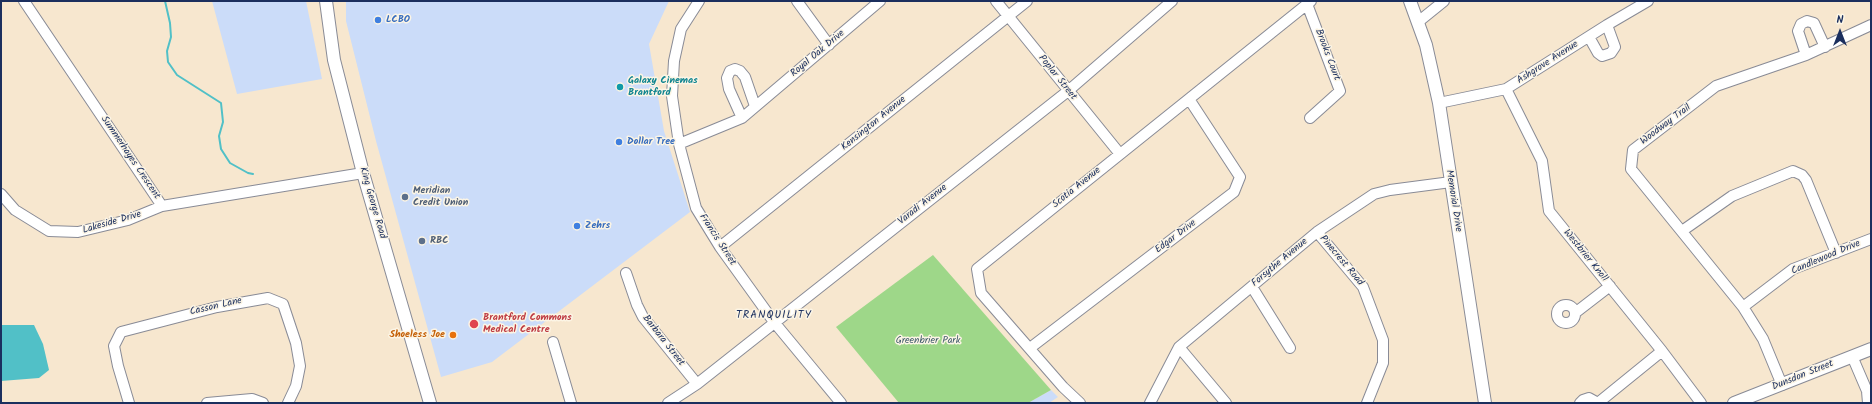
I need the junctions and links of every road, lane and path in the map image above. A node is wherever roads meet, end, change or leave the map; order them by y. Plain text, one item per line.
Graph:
1 (24, 1) edge
2 (326, 1) edge
3 (699, 1) edge
4 (797, 1) edge
5 (880, 1) edge
6 (996, 1) edge
7 (1027, 1) edge
8 (1172, 1) edge
9 (1410, 1) edge
10 (1444, 1) edge
11 (1648, 1) edge
12 (1309, 2) edge
13 (1008, 16) junction
14 (1418, 22) junction
15 (1607, 25) junction
16 (1871, 25) edge
17 (1589, 37) junction
18 (829, 46) junction
19 (1825, 47) junction
20 (1806, 55) junction
21 (1506, 89) junction
22 (1068, 91) junction
23 (1189, 99) junction
24 (1439, 103) junction
25 (755, 106) junction
26 (742, 118) junction
27 (1310, 118) dead end
28 (679, 144) junction
29 (1120, 154) junction
30 (363, 173) junction
31 (1451, 182) junction
32 (1, 194) edge
33 (162, 206) junction
34 (1682, 231) junction
35 (1317, 232) junction
36 (1871, 239) edge
37 (720, 247) junction
38 (1836, 253) junction
39 (626, 273) dead end
40 (1610, 286) junction
41 (1252, 287) junction
42 (1743, 307) junction
43 (1575, 313) dead end
44 (774, 322) junction
45 (554, 342) dead end
46 (1179, 347) junction
47 (1030, 348) junction
48 (1290, 348) dead end
49 (1871, 349) edge
50 (1662, 351) junction
51 (1852, 356) junction
52 (697, 384) junction
53 (1782, 385) junction
54 (836, 401) edge
55 (129, 403) edge
56 (207, 403) edge
57 (263, 403) edge
58 (288, 403) edge
59 (430, 403) edge
60 (571, 403) edge
61 (668, 403) edge
62 (1080, 403) edge
63 (1150, 403) edge
64 (1226, 403) edge
65 (1367, 403) edge
66 (1485, 403) edge
67 (1580, 403) edge
68 (1701, 403) edge
69 (1734, 403) edge
70 (1868, 403) edge

1 - 33 street, Summerhayes Crescent
2 - 30 main road, King George Road
3 - 28 street, Francis Street
4 - 18 street
5 - 18 street, Royal Oak Drive
6 - 13 street, Poplar Street
7 - 13 street, Kensington Avenue
8 - 22 street, Varadi Avenue
9 - 14 main road, Memorial Drive
10 - 14 street
11 - 15 street, Ashgrove Avenue
12 - 23 street, Scotia Avenue
12 - 27 street, Brooks Court
13 - 22 street, Poplar Street
13 - 37 street, Kensington Avenue
14 - 24 main road, Memorial Drive
15 - 17 street, Ashgrove Avenue
15 - 17 street
16 - 19 street, Woodway Trail
17 - 21 street, Ashgrove Avenue
18 - 25 street, Royal Oak Drive
19 - 20 street, Woodway Trail
19 - 20 street
20 - 34 street, Woodway Trail
21 - 24 street, Ashgrove Avenue
21 - 40 street, Westbrier Knoll
22 - 29 street, Poplar Street
22 - 44 street, Varadi Avenue
23 - 29 street, Scotia Avenue
23 - 47 street, Edgar Drive
24 - 31 main road, Memorial Drive
25 - 26 street, Royal Oak Drive
25 - 26 street
26 - 28 street, Royal Oak Drive
28 - 37 street, Francis Street
29 - 47 street, Scotia Avenue
30 - 33 street, Summerhayes Crescent
30 - 59 main road, King George Road
31 - 35 street, Forsythe Avenue
31 - 66 main road, Memorial Drive
32 - 33 street, Lakeside Drive
34 - 38 street
34 - 42 street, Woodway Trail
35 - 41 street, Forsythe Avenue
35 - 65 street, Pinecrest Road
36 - 38 street, Candlewood Drive
37 - 44 street, Francis Street
38 - 42 street, Candlewood Drive
39 - 52 street, Barbara Street
40 - 43 street
40 - 50 street, Westbrier Knoll
41 - 46 street, Forsythe Avenue
41 - 48 street
42 - 53 street, Woodway Trail
44 - 52 street, Varadi Avenue
44 - 54 street, Francis Street
45 - 60 street
46 - 63 street, Forsythe Avenue
46 - 64 street
47 - 62 street, Scotia Avenue
49 - 51 main road, Dunsdon Street
50 - 67 street
50 - 68 street, Westbrier Knoll
51 - 53 main road, Dunsdon Street
51 - 70 street
52 - 61 street, Varadi Avenue
53 - 69 main road, Dunsdon Street
55 - 58 street, Casson Lane
56 - 57 street

